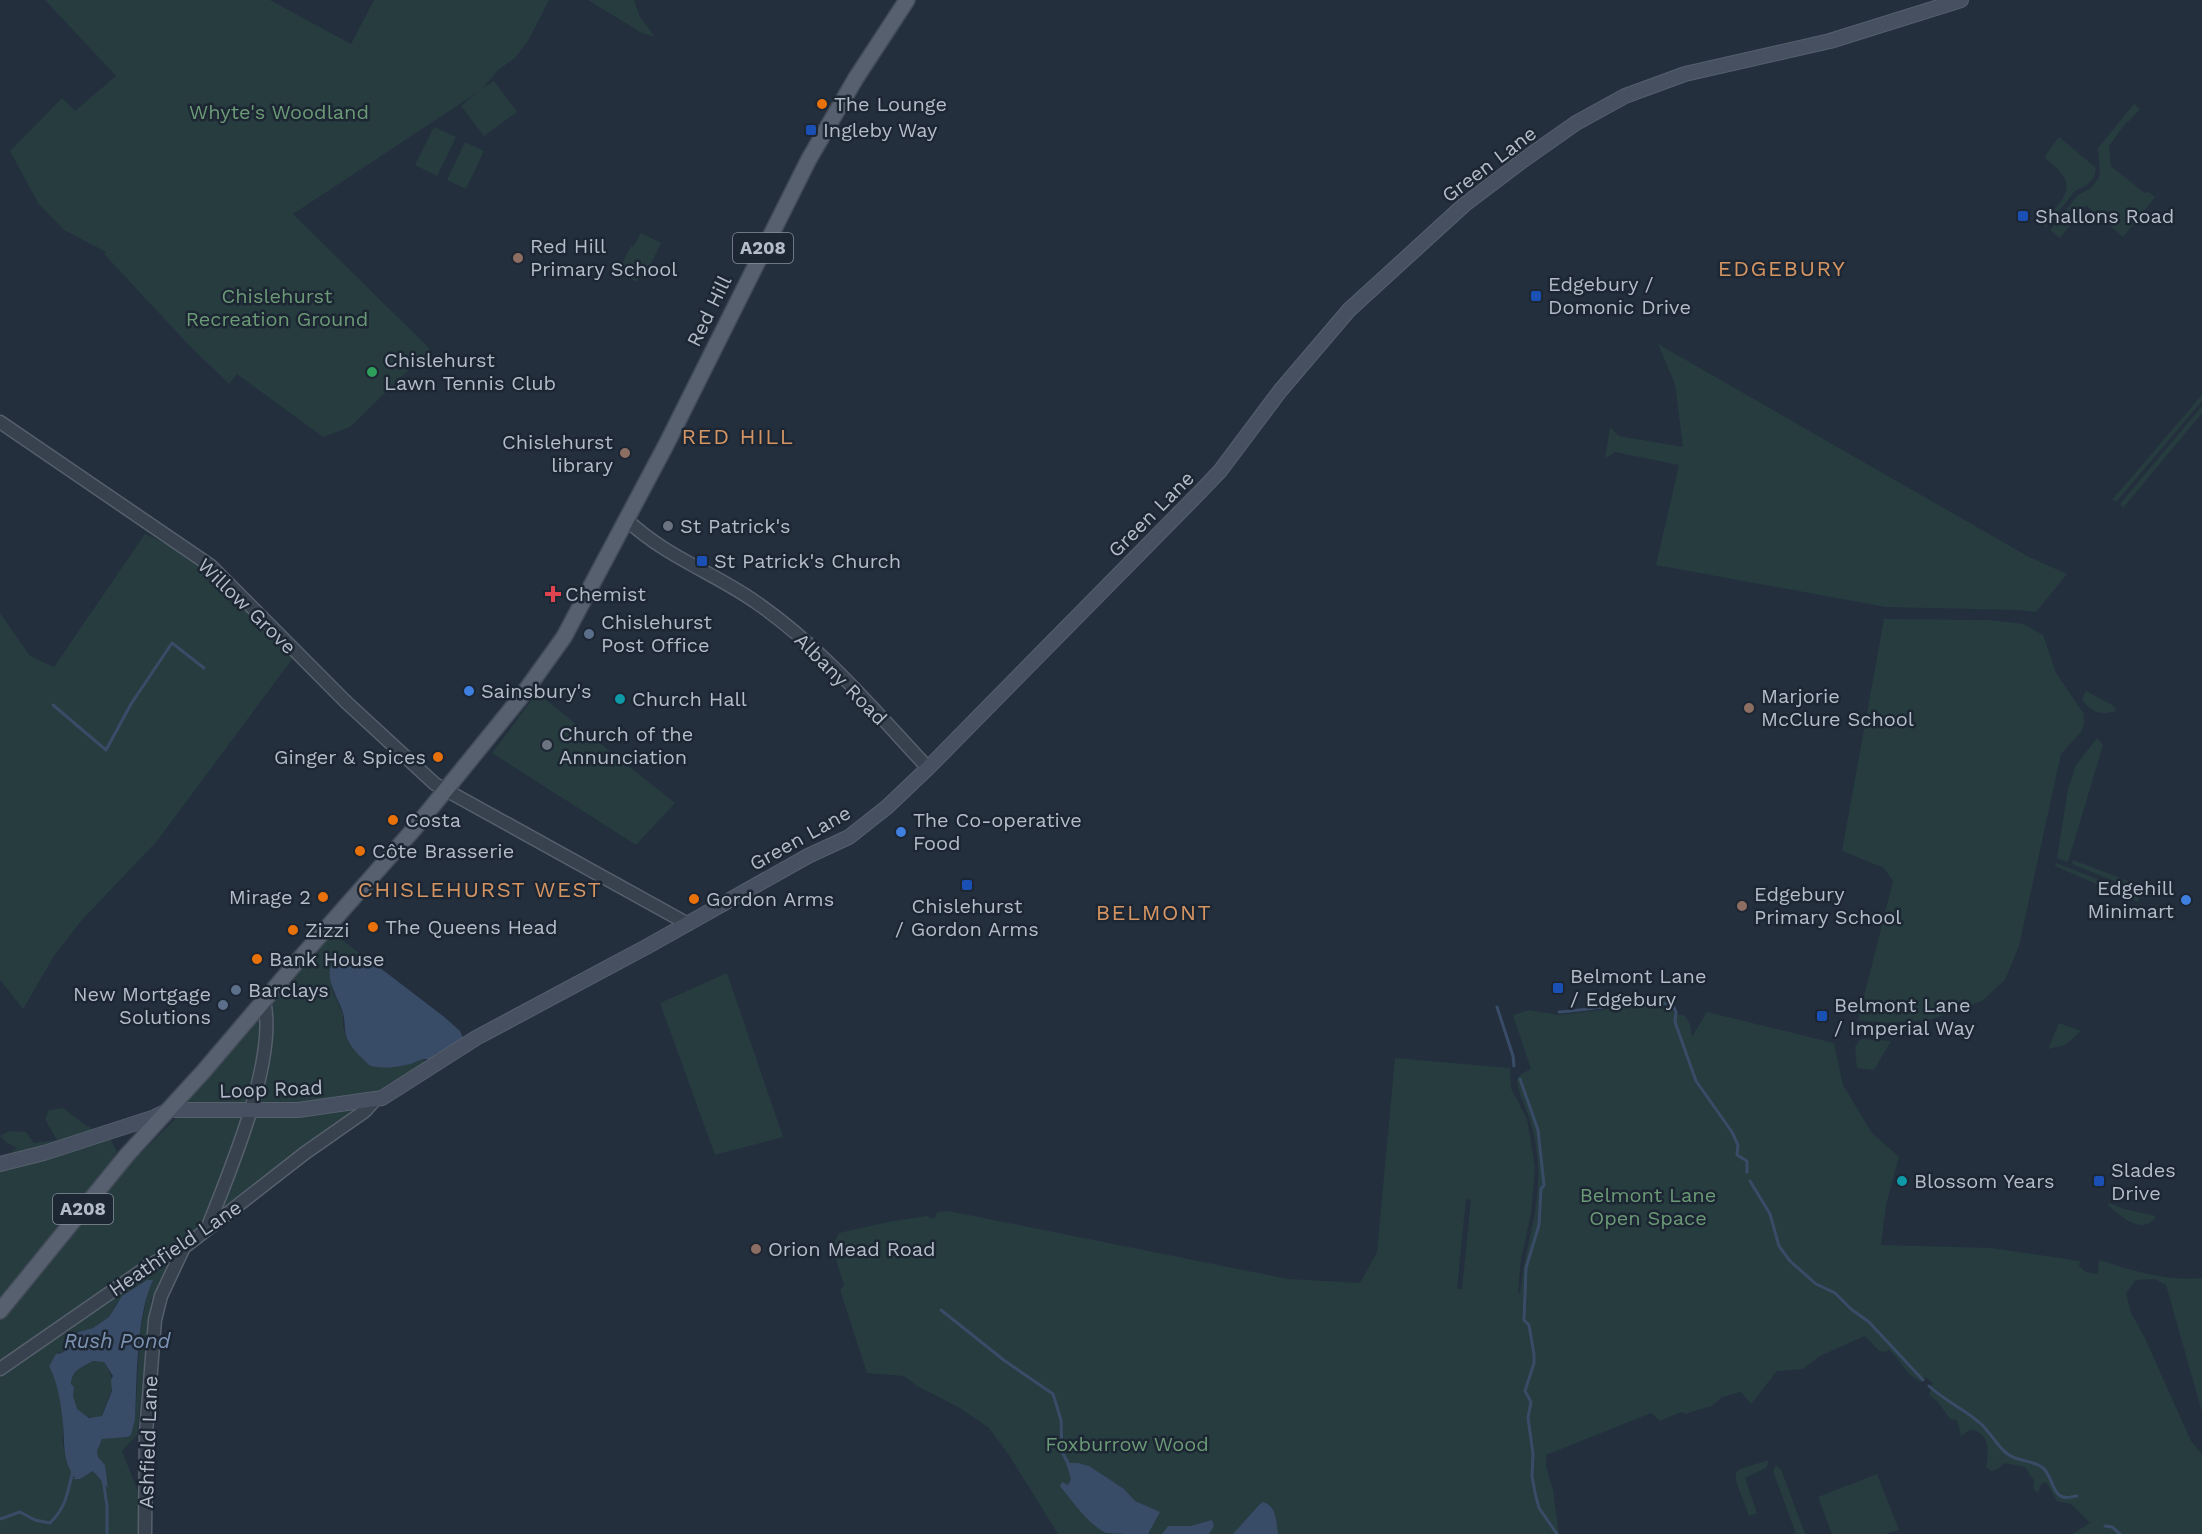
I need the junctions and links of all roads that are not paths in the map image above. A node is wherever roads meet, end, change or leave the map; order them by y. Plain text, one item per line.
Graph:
1 (907, 0) edge
2 (1961, 0) edge
3 (0, 422) edge
4 (627, 520) junction
5 (928, 768) junction
6 (447, 790) junction
7 (688, 924) junction
8 (264, 1001) junction
9 (374, 1101) junction
10 (169, 1110) junction
11 (249, 1111) junction
12 (0, 1164) edge
13 (207, 1230) junction
14 (184, 1247) junction
15 (0, 1311) edge
16 (0, 1369) edge
17 (145, 1534) edge

1 - 4 main road, Red Hill / A208
2 - 5 main road, Green Lane
3 - 6 street, Willow Grove
4 - 5 street, Albany Road
4 - 6 main road, A208
5 - 7 main road, Green Lane
6 - 7 street, Willow Grove
6 - 8 main road, A208
7 - 9 main road, Green Lane
8 - 10 main road, A208
8 - 11 street
9 - 11 main road, Loop Road
9 - 13 street, Heathfield Lane
10 - 11 main road, Loop Road
10 - 12 main road
10 - 15 main road, A208
11 - 13 street
13 - 14 street, Heathfield Lane
14 - 16 street, Heathfield Lane
14 - 17 street, Ashfield Lane

